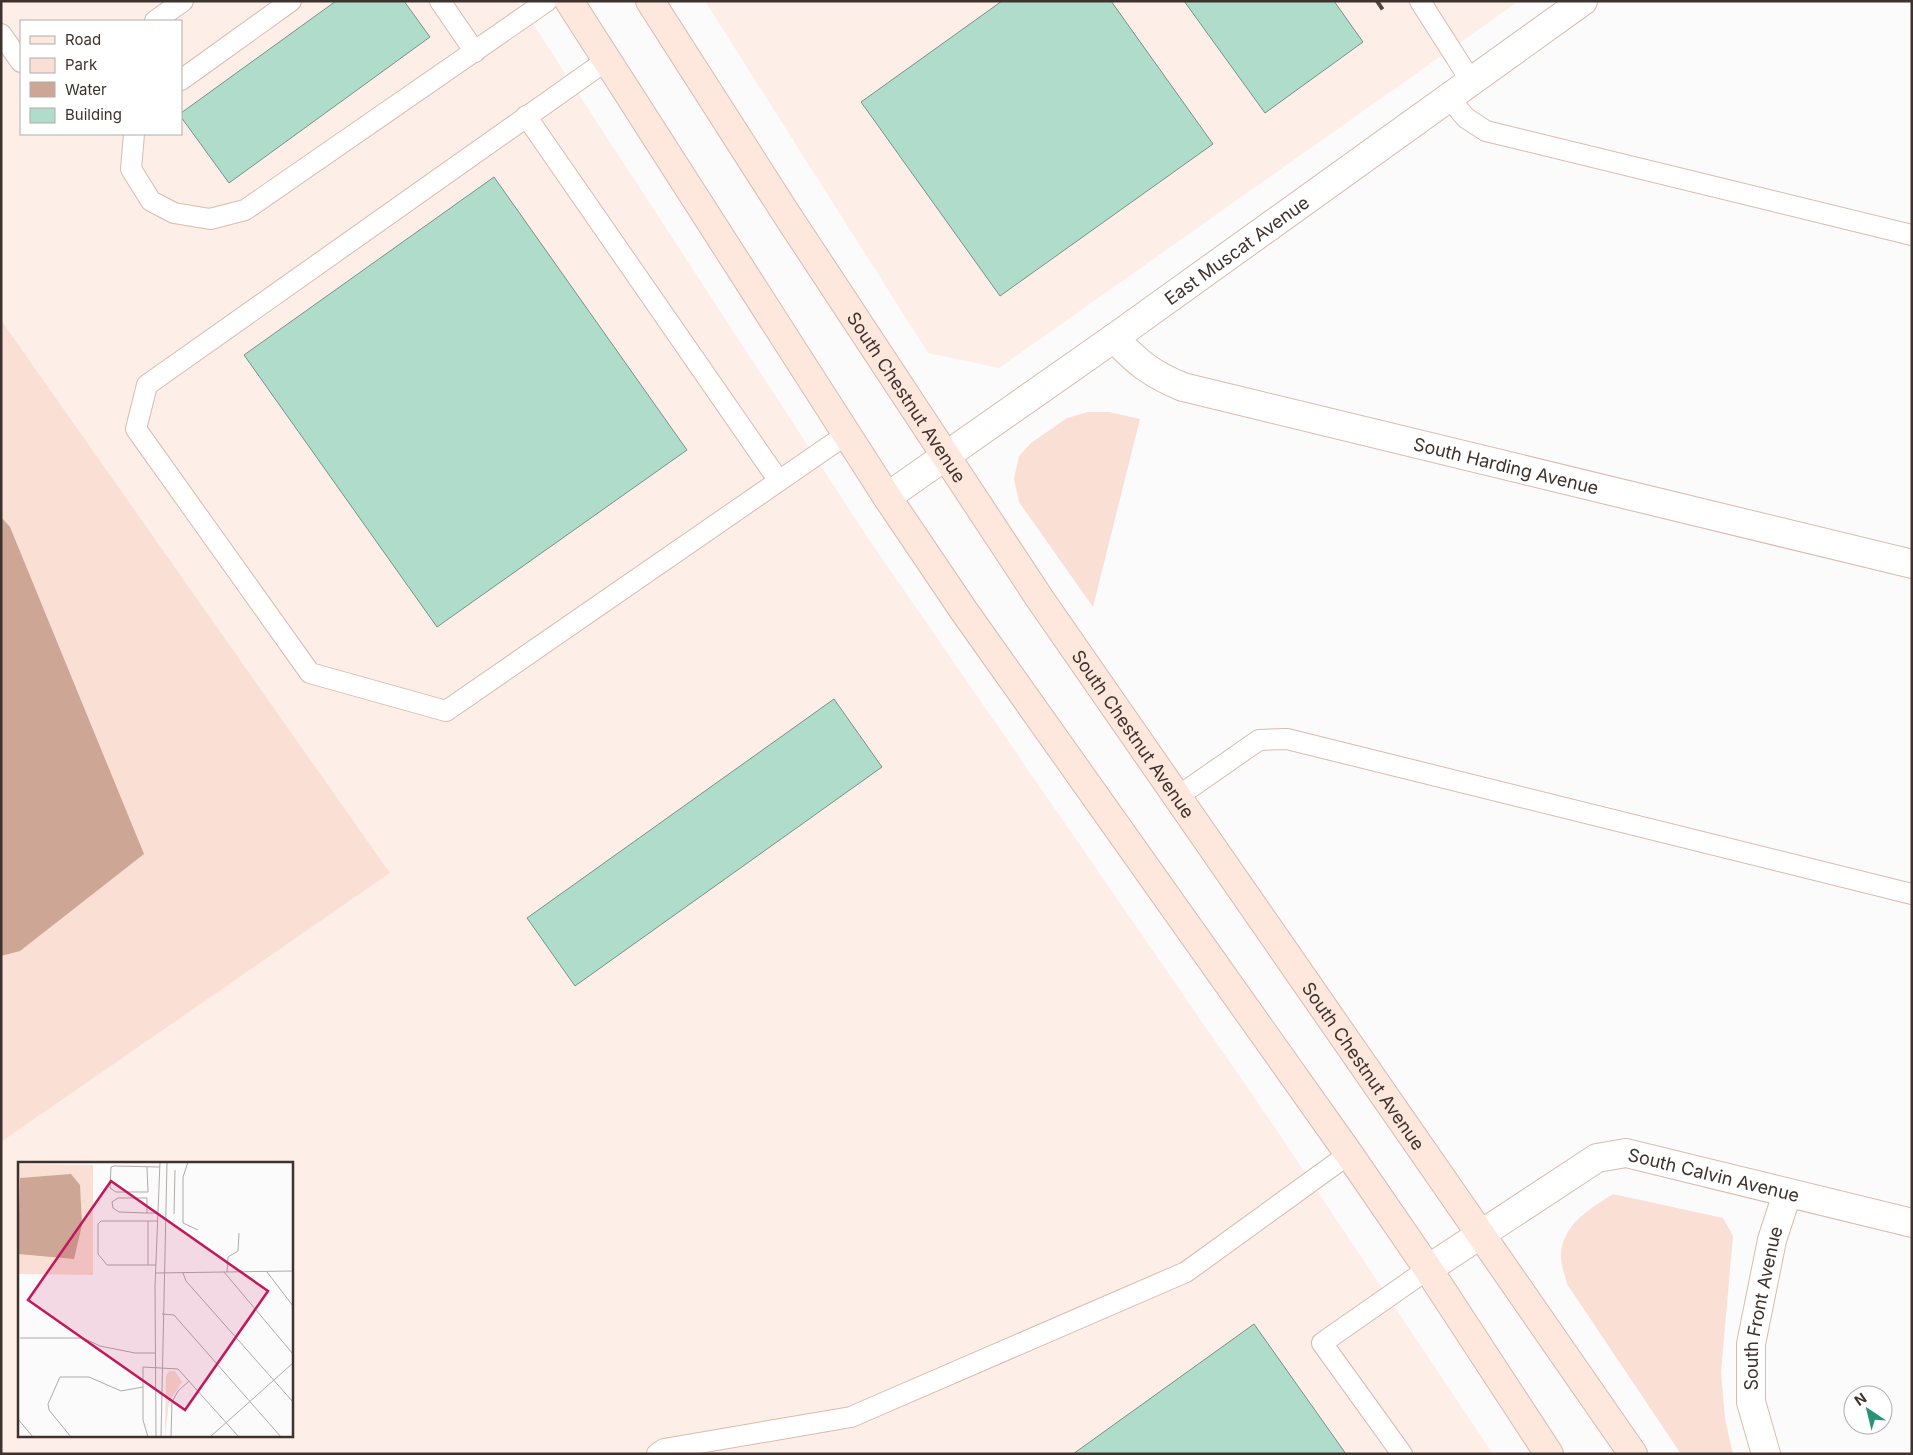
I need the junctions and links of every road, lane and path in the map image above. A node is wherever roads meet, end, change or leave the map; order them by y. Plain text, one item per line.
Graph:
1 (184, 1) edge
2 (291, 1) edge
3 (440, 1) edge
4 (547, 1) edge
5 (569, 1) edge
6 (650, 1) edge
7 (1420, 1) edge
8 (1583, 1) edge
9 (156, 20) edge
10 (1, 34) edge
11 (475, 52) junction
12 (607, 60) junction
13 (20, 61) edge
14 (182, 79) edge
15 (1471, 81) junction
16 (1448, 98) junction
17 (526, 116) junction
18 (134, 135) edge
19 (1912, 235) edge
20 (1114, 338) junction
21 (847, 434) junction
22 (945, 457) junction
23 (780, 481) junction
24 (888, 497) junction
25 (1912, 564) edge
26 (1177, 797) junction
27 (1912, 894) edge
28 (1349, 1154) junction
29 (1786, 1194) junction
30 (1912, 1223) edge
31 (1481, 1234) junction
32 (1428, 1269) junction
33 (657, 1454) edge
34 (1402, 1454) edge
35 (1549, 1454) edge
36 (1633, 1454) edge
37 (1766, 1454) edge

1 - 9 lane
2 - 14 lane
3 - 11 lane
4 - 11 lane
5 - 12 main road
6 - 22 main road, South Chestnut Avenue
7 - 15 lane
8 - 15 street, East Muscat Avenue
10 - 13 lane
11 - 18 lane
12 - 17 lane
12 - 21 main road
15 - 16 street, East Muscat Avenue
16 - 19 lane
16 - 20 street, East Muscat Avenue
17 - 23 lane
17 - 23 lane
20 - 22 street, East Muscat Avenue
20 - 25 street, South Harding Avenue
21 - 23 lane
21 - 24 main road
22 - 24 street, East Muscat Avenue
22 - 26 main road, South Chestnut Avenue
24 - 28 main road
26 - 27 lane
26 - 31 main road, South Chestnut Avenue
28 - 32 main road
28 - 33 lane
29 - 30 street, South Calvin Avenue
29 - 31 street, South Calvin Avenue
29 - 37 street, South Front Avenue
31 - 32 street, South Calvin Avenue
31 - 36 main road, South Chestnut Avenue
32 - 34 lane
32 - 35 main road

